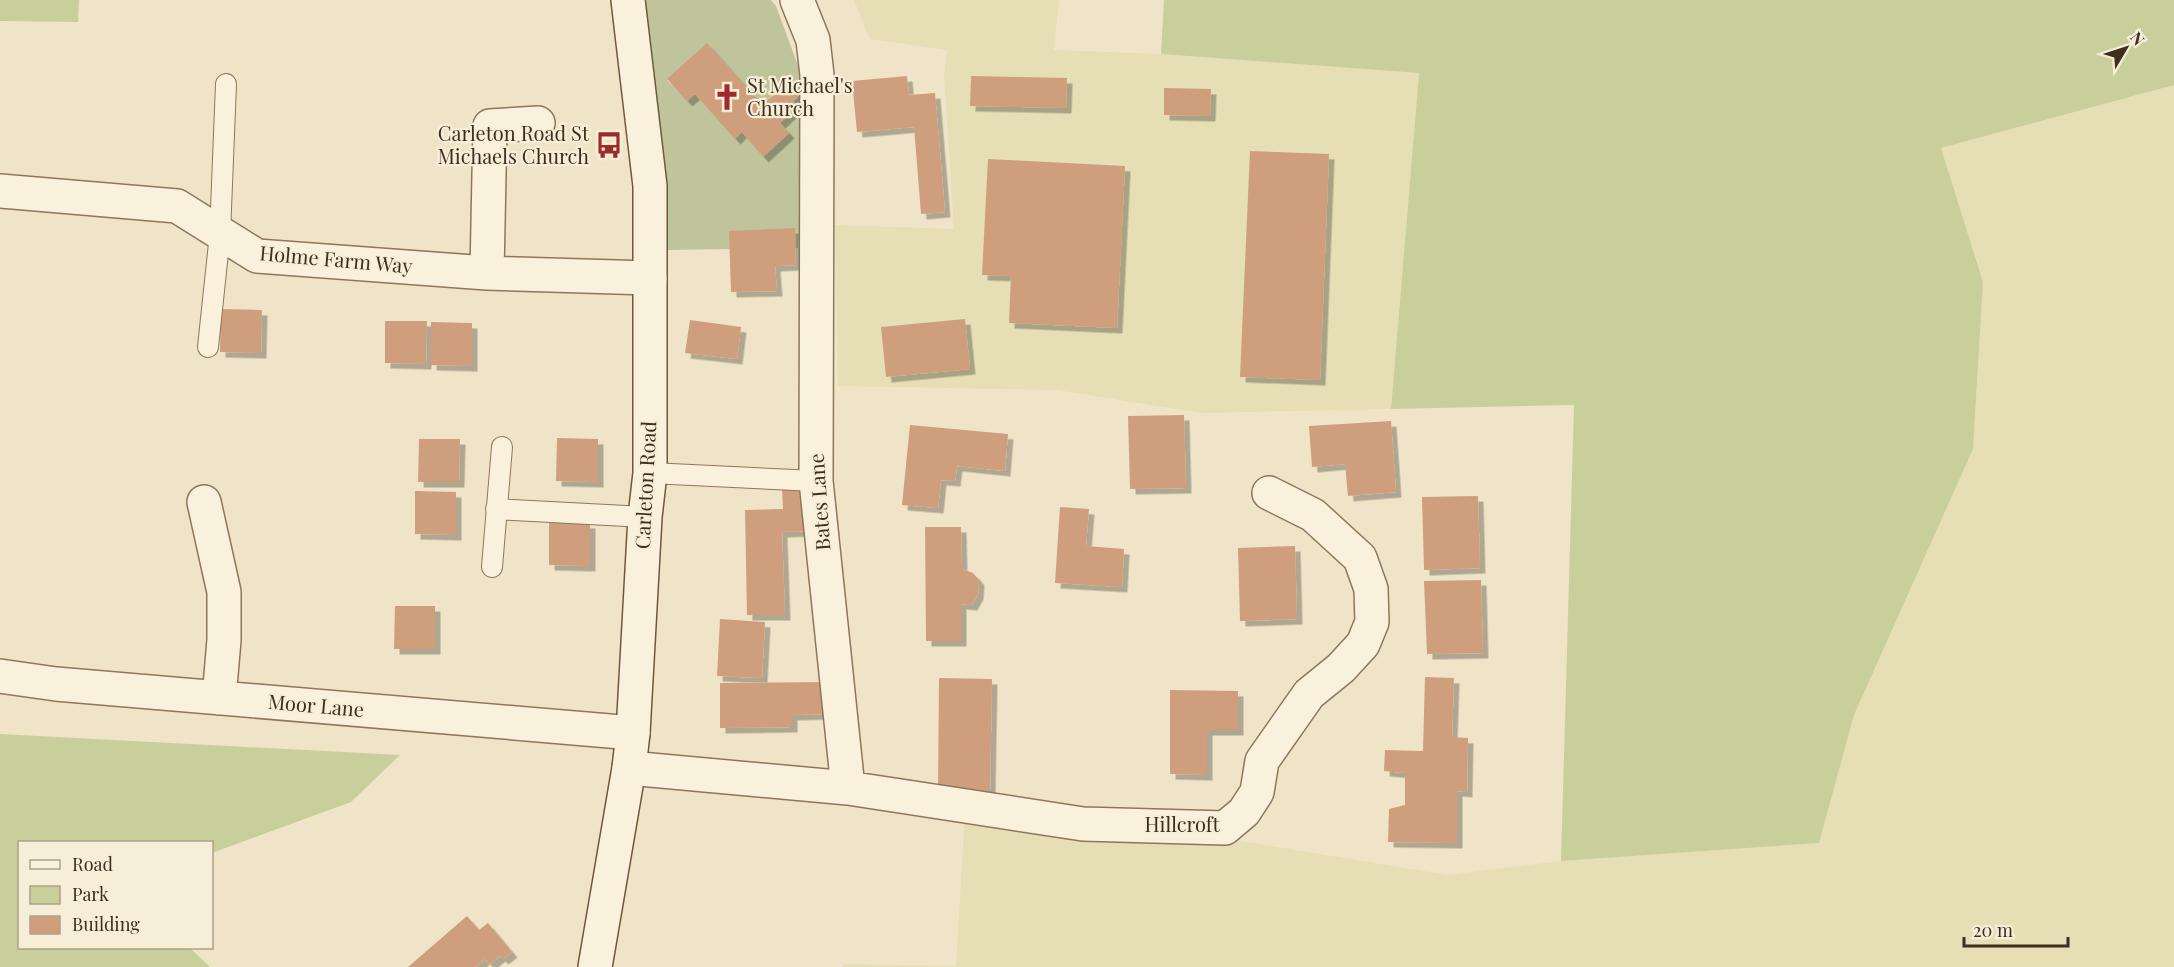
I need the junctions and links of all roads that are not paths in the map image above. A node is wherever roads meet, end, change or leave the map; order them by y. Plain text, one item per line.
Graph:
1 (627, 0) edge
2 (796, 0) edge
3 (226, 84) dead end
4 (538, 123) dead end
5 (0, 191) edge
6 (220, 234) junction
7 (488, 273) junction
8 (650, 278) junction
9 (208, 347) dead end
10 (502, 447) dead end
11 (650, 472) junction
12 (816, 481) junction
13 (1269, 493) dead end
14 (204, 502) dead end
15 (496, 508) junction
16 (645, 517) junction
17 (492, 567) dead end
18 (0, 676) edge
19 (219, 698) junction
20 (633, 733) junction
21 (629, 768) junction
22 (848, 788) junction
23 (595, 967) edge

1 - 8 street, Carleton Road
2 - 12 street, Bates Lane
3 - 6 lane
4 - 7 street
5 - 6 street, Holme Farm Way
6 - 7 street, Holme Farm Way
6 - 9 lane
7 - 8 street, Holme Farm Way
8 - 11 street, Carleton Road
10 - 15 lane
11 - 12 lane
11 - 16 street, Carleton Road
12 - 22 street, Bates Lane
13 - 22 street, Hillcroft
14 - 19 street
15 - 16 lane
15 - 17 lane
16 - 20 street, Carleton Road
18 - 19 street, Moor Lane
19 - 20 street, Moor Lane
20 - 21 street, Carleton Road
21 - 22 street
21 - 23 street, Carleton Road

